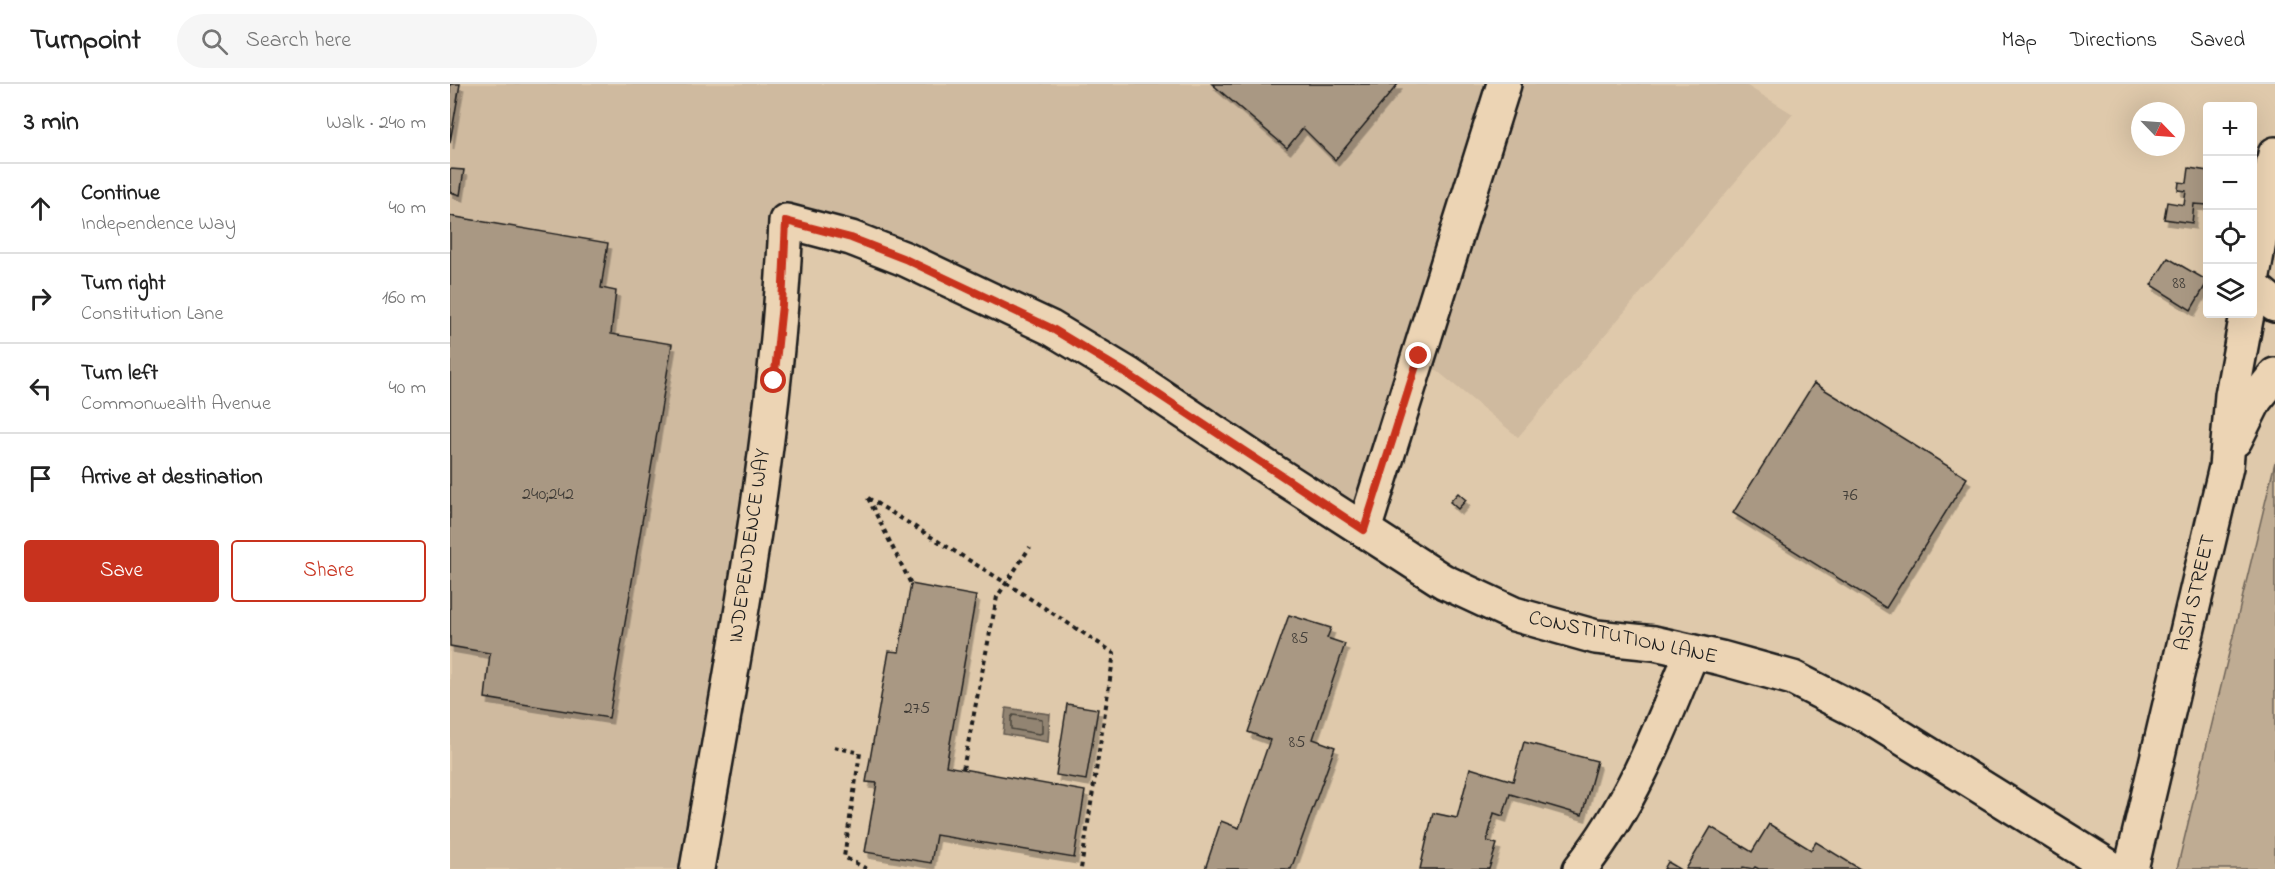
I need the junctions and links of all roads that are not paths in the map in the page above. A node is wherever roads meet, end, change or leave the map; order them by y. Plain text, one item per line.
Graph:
1 (1504, 84) edge
2 (2275, 154) edge
3 (786, 221) joint
4 (2256, 264) edge
5 (2257, 289) edge
6 (2275, 305) edge
7 (2246, 318) edge
8 (2275, 375) edge
9 (2226, 467) junction
10 (1364, 530) junction
11 (1692, 652) junction
12 (697, 869) edge
13 (1580, 869) edge
14 (2113, 869) edge
15 (2131, 869) edge

1 - 10 street
2 - 4 street
3 - 10 street, CONSTITUTION LANE
3 - 12 street, INDEPENDENCE WAY
5 - 6 street
7 - 9 street, ASH STREET
8 - 9 street
9 - 15 street, ASH STREET
10 - 11 street, CONSTITUTION LANE
11 - 13 street
11 - 14 street, CONSTITUTION LANE

